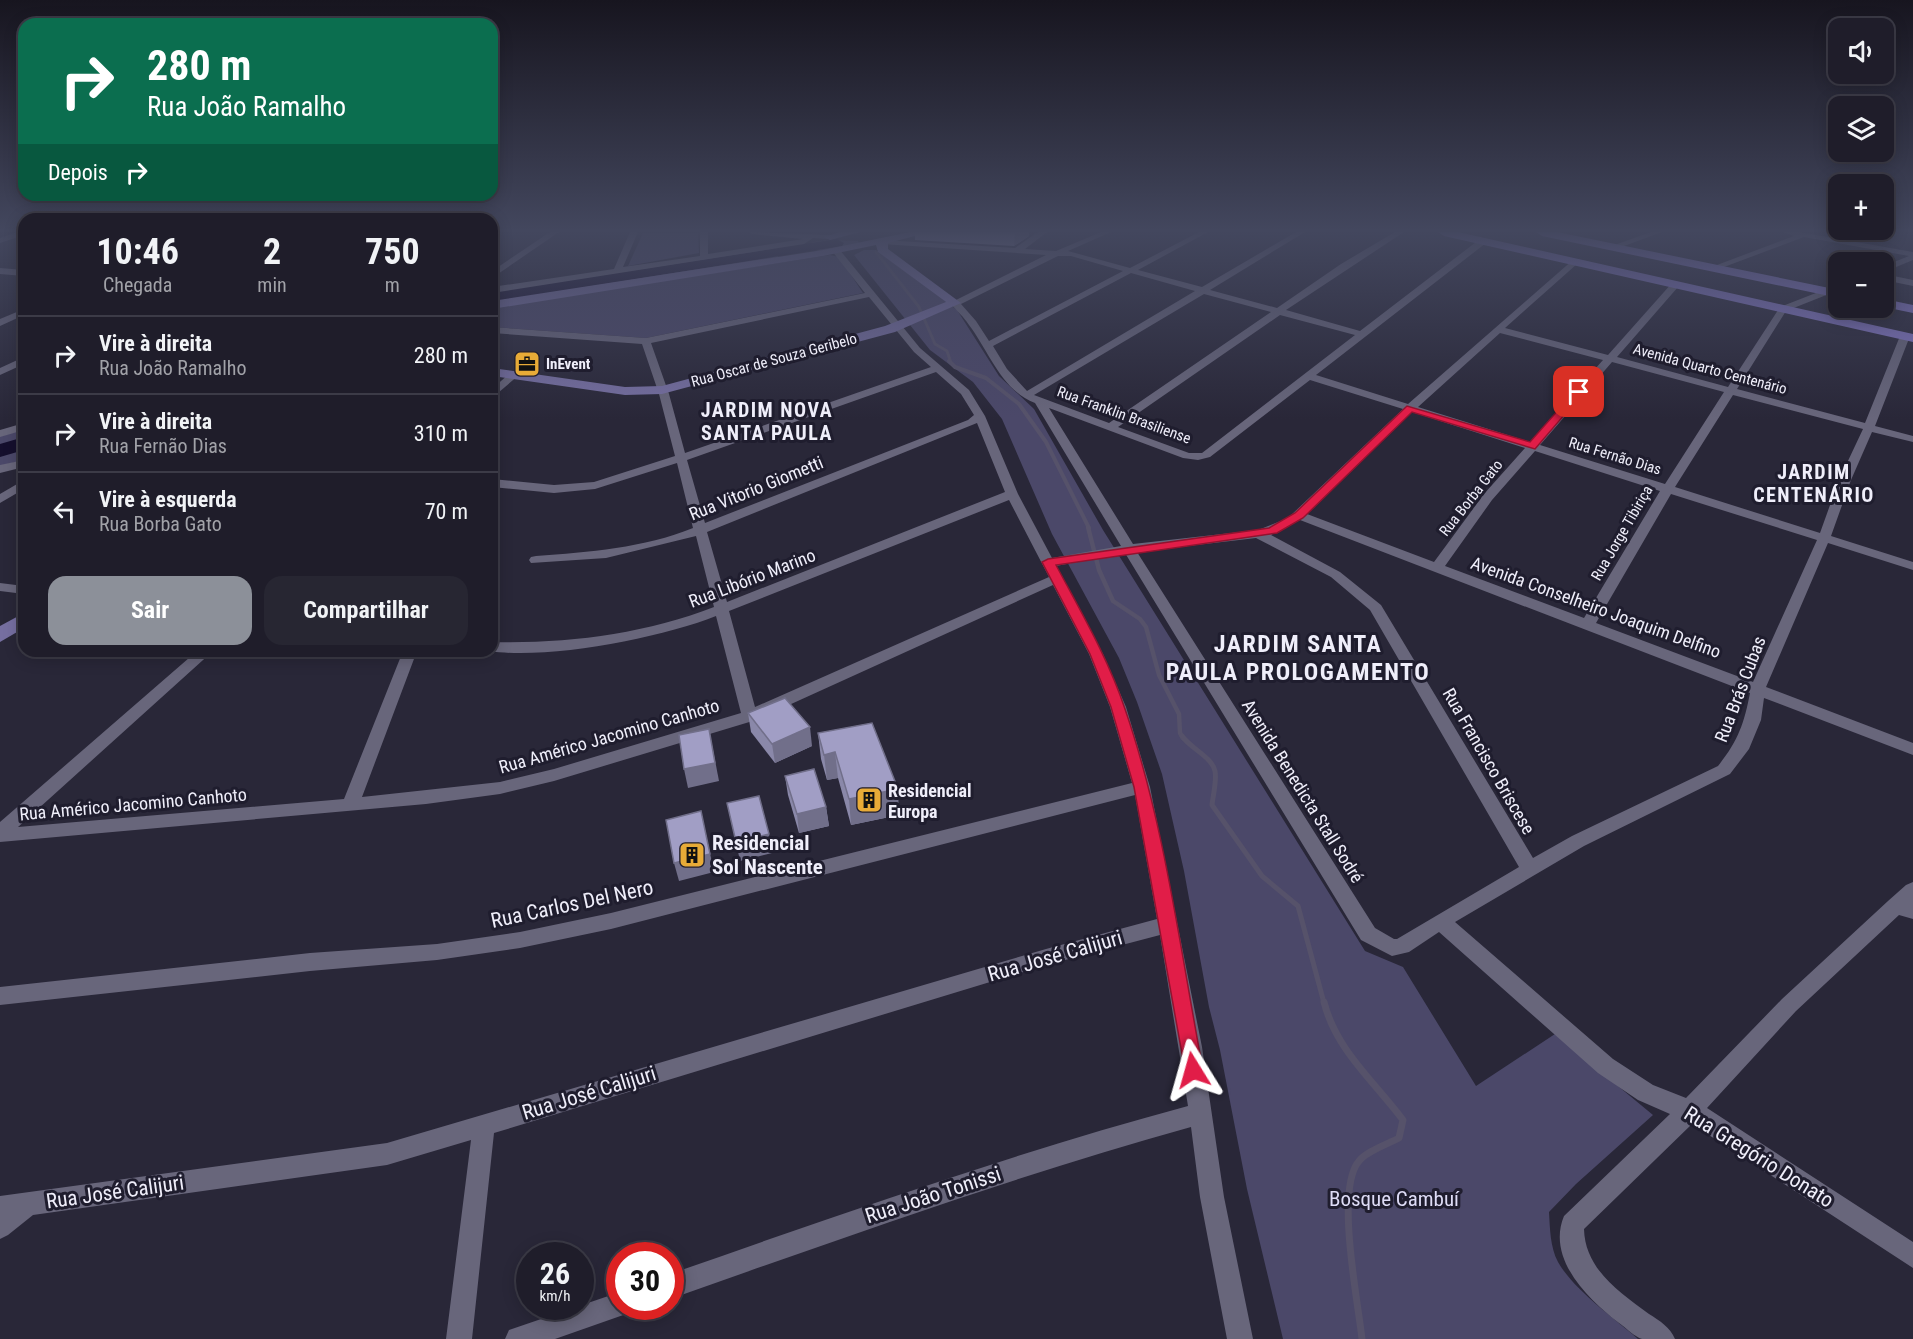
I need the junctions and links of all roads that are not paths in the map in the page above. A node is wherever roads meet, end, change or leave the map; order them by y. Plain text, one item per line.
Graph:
1 (558, 294) edge
2 (869, 294) edge
3 (871, 294) edge
4 (942, 294) edge
5 (972, 294) edge
6 (1085, 294) edge
7 (1196, 294) edge
8 (1218, 294) edge
9 (1304, 294) edge
10 (1415, 294) edge
11 (1537, 294) edge
12 (1666, 294) edge
13 (1718, 294) edge
14 (1825, 294) edge
15 (954, 303) junction
16 (498, 304) edge
17 (1894, 305) edge
18 (1783, 309) junction
19 (1913, 309) edge
20 (1277, 312) junction
21 (0, 315) edge
22 (18, 317) edge
23 (18, 317) edge
24 (0, 323) edge
25 (906, 324) junction
26 (1498, 329) junction
27 (498, 330) edge
28 (1364, 335) junction
29 (1909, 337) edge
30 (646, 340) junction
31 (986, 346) junction
32 (1608, 358) junction
33 (18, 363) edge
34 (938, 368) junction
35 (0, 372) edge
36 (498, 373) edge
37 (514, 375) junction
38 (1308, 376) junction
39 (498, 390) edge
40 (662, 390) junction
41 (1732, 391) junction
42 (1026, 396) junction
43 (1039, 401) junction
44 (1410, 408) junction
45 (980, 416) junction
46 (1869, 427) junction
47 (18, 428) edge
48 (1109, 428) junction
49 (0, 434) edge
50 (1913, 438) edge
51 (1532, 446) junction
52 (681, 458) junction
53 (18, 464) edge
54 (0, 469) edge
55 (498, 484) edge
56 (18, 488) edge
57 (1668, 488) junction
58 (1012, 494) junction
59 (0, 499) edge
60 (1299, 515) junction
61 (700, 530) junction
62 (1258, 534) junction
63 (1824, 538) junction
64 (1119, 551) junction
65 (536, 561) dead end
66 (1913, 566) edge
67 (1436, 569) junction
68 (1053, 570) junction
69 (0, 587) edge
70 (18, 589) edge
71 (722, 610) junction
72 (18, 623) edge
73 (1588, 624) junction
74 (0, 636) edge
75 (498, 647) edge
76 (199, 657) edge
77 (408, 657) edge
78 (1758, 688) junction
79 (750, 716) junction
80 (1913, 749) edge
81 (1142, 787) junction
82 (350, 805) junction
83 (0, 834) edge
84 (1530, 870) junction
85 (1913, 890) edge
86 (1904, 908) edge
87 (1440, 921) junction
88 (1167, 925) junction
89 (1392, 948) joint
90 (0, 996) edge
91 (1690, 1110) junction
92 (1199, 1114) junction
93 (484, 1125) junction
94 (27, 1204) junction
95 (0, 1208) edge
96 (0, 1227) edge
97 (1913, 1256) edge
98 (684, 1282) edge
99 (606, 1310) edge
100 (459, 1339) edge
101 (518, 1339) edge
102 (1240, 1339) edge
103 (1662, 1339) edge

1 - 16 street
2 - 30 street
3 - 25 street
4 - 15 street
5 - 15 street, Rua Oscar de Souza Geribelo
6 - 31 street
7 - 42 street
8 - 20 street
9 - 20 street
10 - 28 street
11 - 26 street, Rua Américo Jacomino Canhoto
12 - 32 street, Rua Borba Gato
13 - 18 main road
14 - 18 street
15 - 25 street, Rua Oscar de Souza Geribelo
15 - 31 street
17 - 19 main road
18 - 29 main road
18 - 41 street, Rua Jorge Tibiriça
20 - 28 street
20 - 48 street
21 - 22 street
23 - 24 street
25 - 34 street
25 - 40 street, Rua Oscar de Souza Geribelo
26 - 32 street, Avenida Quarto Centenário
26 - 44 street, Rua Américo Jacomino Canhoto
27 - 30 street
28 - 38 street
29 - 46 street, Rua Brás Cubas
30 - 40 street
31 - 42 street
32 - 41 street, Avenida Quarto Centenário
32 - 51 street, Rua Borba Gato
33 - 35 street
34 - 45 street
34 - 52 street
36 - 37 street, Rua Oscar de Souza Geribelo
37 - 39 street
37 - 40 street, Rua Oscar de Souza Geribelo
38 - 44 street, Rua Fernão Dias
38 - 48 street, Rua Franklin Brasiliense
40 - 52 street
41 - 46 street, Avenida Quarto Centenário
41 - 57 street, Rua Jorge Tibiriça
42 - 43 street, Rua Franklin Brasiliense
43 - 48 street, Rua Franklin Brasiliense
43 - 64 street, Avenida Benedicta Stall Sodré
44 - 51 street, Rua Fernão Dias
44 - 60 street, Rua Américo Jacomino Canhoto
45 - 58 street
45 - 61 street, Rua Vitorio Giometti
46 - 50 street, Avenida Quarto Centenário
46 - 63 street, Rua Brás Cubas
47 - 49 street
51 - 57 street, Rua Fernão Dias
51 - 67 street, Rua Borba Gato
52 - 55 street
52 - 61 street
53 - 54 street
56 - 59 street
57 - 63 street, Rua Fernão Dias
57 - 73 street, Rua Jorge Tibiriça
58 - 68 street
58 - 71 street, Rua Libório Marino
60 - 62 street, Rua Américo Jacomino Canhoto
60 - 67 street, Avenida Conselheiro Joaquim Delfino
61 - 65 street, Rua Vitorio Giometti
61 - 71 street
62 - 64 street, Rua Américo Jacomino Canhoto
62 - 84 street, Rua Francisco Briscese
63 - 66 street, Rua Fernão Dias
63 - 78 street, Rua Brás Cubas
64 - 68 street, Rua Américo Jacomino Canhoto
64 - 89 street, Avenida Benedicta Stall Sodré
67 - 73 street, Avenida Conselheiro Joaquim Delfino
68 - 79 street, Rua Américo Jacomino Canhoto
68 - 81 street
69 - 70 street
71 - 75 street, Rua Libório Marino
71 - 79 street
72 - 74 street
73 - 78 street, Avenida Conselheiro Joaquim Delfino
76 - 83 street
77 - 82 street
78 - 80 street, Avenida Conselheiro Joaquim Delfino
78 - 84 street, Rua Brás Cubas
79 - 82 street, Rua Américo Jacomino Canhoto
81 - 88 street
81 - 90 street, Rua Carlos Del Nero
82 - 83 street, Rua Américo Jacomino Canhoto
84 - 87 street, Rua Brás Cubas
85 - 86 street
86 - 91 street
87 - 89 street, Rua Brás Cubas
87 - 91 street, Rua Gregório Donato
88 - 92 street
88 - 93 street, Rua José Calijuri
91 - 97 street, Rua Gregório Donato
91 - 103 street
92 - 98 street, Rua João Tonissi
92 - 102 street
93 - 94 street, Rua José Calijuri
93 - 100 street
94 - 95 street, Rua José Calijuri
94 - 96 street
99 - 101 street

